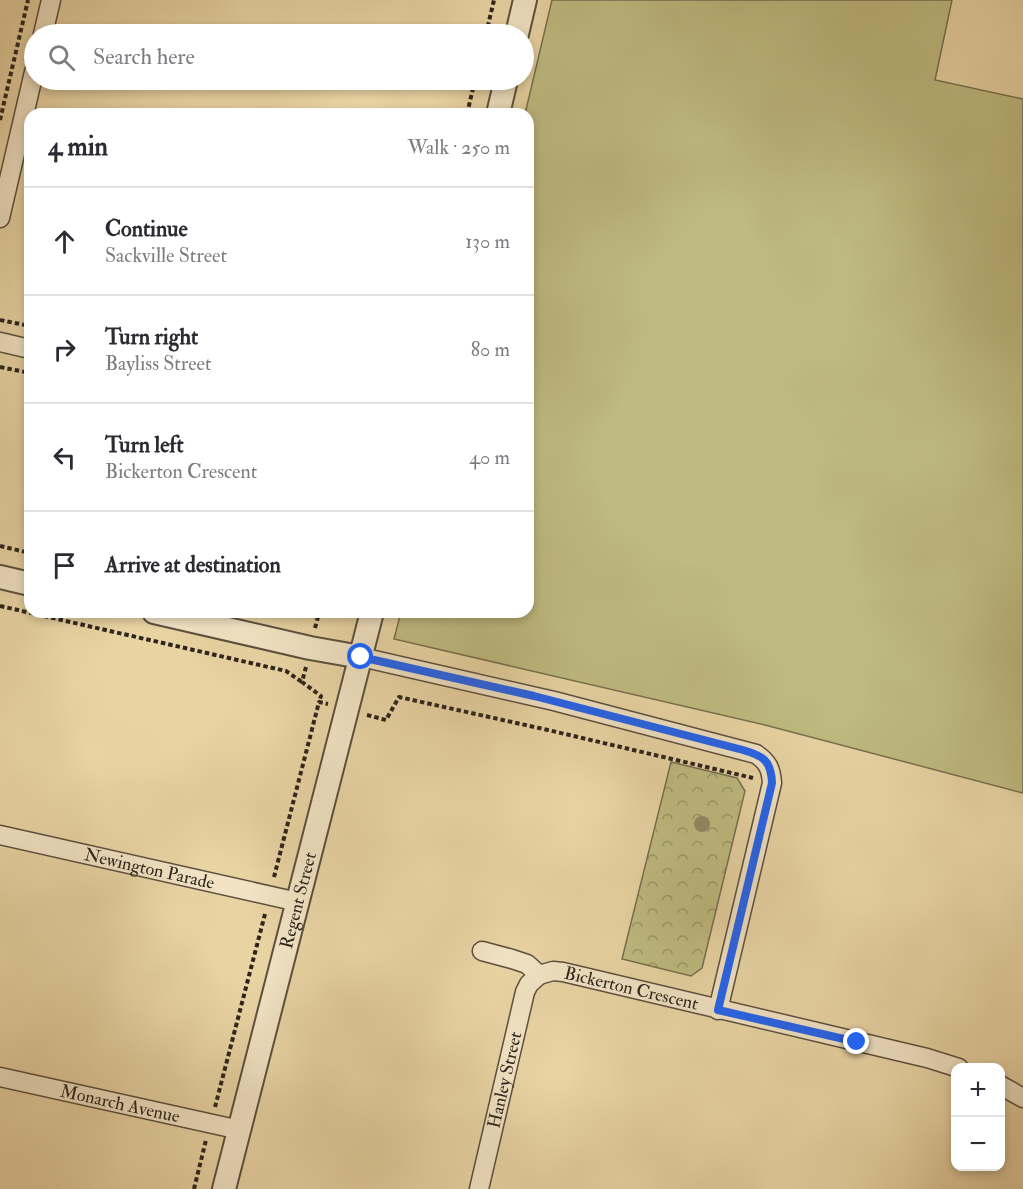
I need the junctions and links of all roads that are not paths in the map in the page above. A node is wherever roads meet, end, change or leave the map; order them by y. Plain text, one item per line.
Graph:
1 (51, 0) edge
2 (525, 0) edge
3 (45, 24) edge
4 (519, 24) edge
5 (30, 90) edge
6 (504, 90) edge
7 (26, 108) edge
8 (499, 108) edge
9 (24, 115) edge
10 (0, 218) edge
11 (0, 342) edge
12 (24, 348) edge
13 (0, 577) edge
14 (24, 583) edge
15 (180, 618) edge
16 (371, 618) edge
17 (361, 657) junction
18 (0, 835) edge
19 (298, 902) junction
20 (482, 951) dead end
21 (539, 975) junction
22 (718, 1010) junction
23 (951, 1066) edge
24 (0, 1077) edge
25 (1005, 1088) edge
26 (1023, 1098) edge
27 (240, 1130) junction
28 (485, 1188) edge
29 (224, 1189) edge

1 - 3 street
2 - 4 street
5 - 7 street
6 - 8 street
9 - 10 street
11 - 12 street
13 - 14 street
15 - 17 street
16 - 17 street, Regent Street
17 - 19 street, Regent Street
17 - 22 street
18 - 19 street, Newington Parade
19 - 27 street, Regent Street
20 - 21 street, Bickerton Crescent
21 - 22 street, Bickerton Crescent
21 - 28 street, Hanley Street
22 - 23 street, Bickerton Crescent
24 - 27 street, Monarch Avenue
25 - 26 street
27 - 29 street, Regent Street

